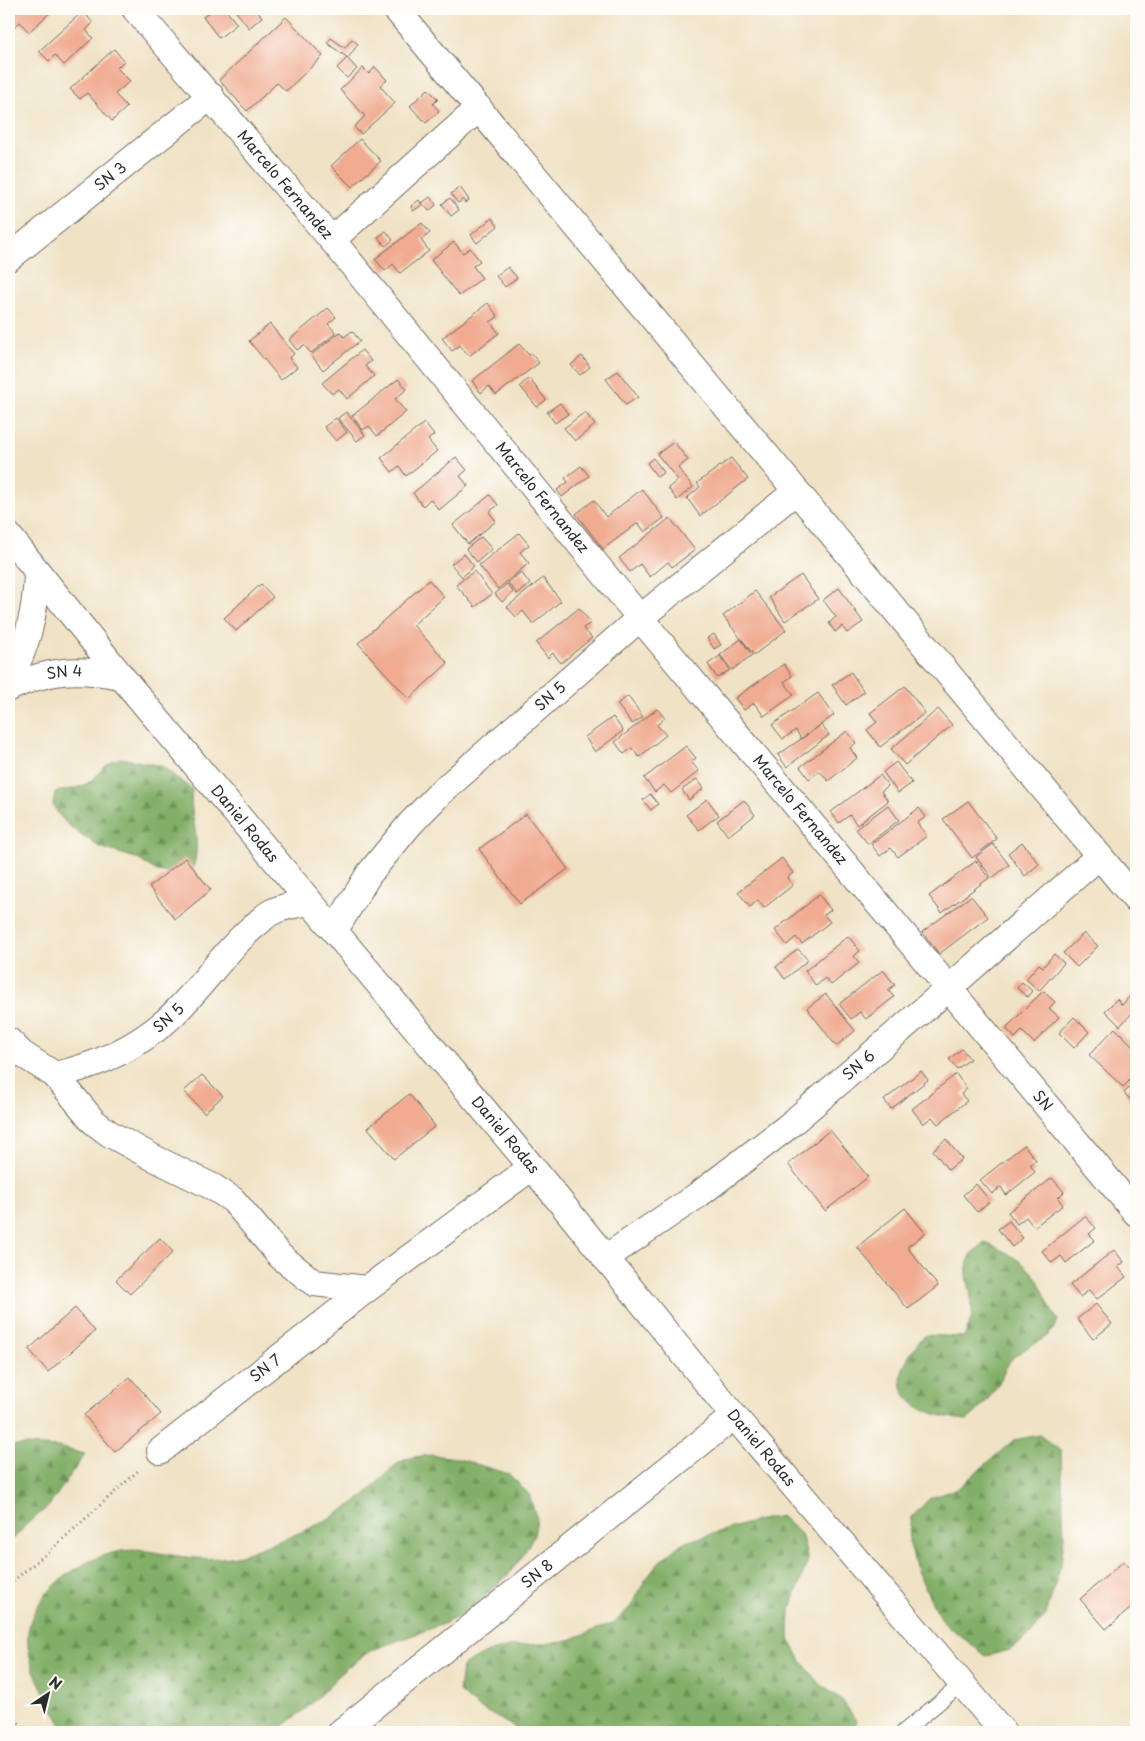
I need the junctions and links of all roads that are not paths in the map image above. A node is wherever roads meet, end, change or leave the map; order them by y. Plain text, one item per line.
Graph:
1 (135, 9) edge
2 (396, 9) edge
3 (211, 96) junction
4 (479, 108) junction
5 (332, 240) junction
6 (9, 258) edge
7 (795, 492) junction
8 (9, 536) edge
9 (37, 572) junction
10 (640, 618) junction
11 (121, 676) junction
12 (9, 679) edge
13 (9, 688) edge
14 (1099, 856) junction
15 (1136, 900) edge
16 (308, 902) junction
17 (335, 930) junction
18 (949, 988) junction
19 (9, 1041) edge
20 (55, 1076) junction
21 (532, 1167) junction
22 (1136, 1213) edge
23 (605, 1258) junction
24 (367, 1289) junction
25 (734, 1416) junction
26 (160, 1452) road end
27 (963, 1683) junction
28 (341, 1732) edge
29 (903, 1732) edge
30 (1003, 1732) edge

1 - 3 street, Marcelo Fernandez
2 - 4 street
3 - 5 street, Marcelo Fernandez
3 - 6 street, SN 3
4 - 5 street
4 - 7 street
5 - 10 street, Marcelo Fernandez
7 - 10 street, SN 5
7 - 14 street
8 - 9 street, Daniel Rodas
9 - 11 street, Daniel Rodas
9 - 12 street
10 - 17 street, SN 5
10 - 18 street, Marcelo Fernandez
11 - 13 street, SN 4
11 - 16 street, Daniel Rodas
14 - 15 street
14 - 18 street, SN 6
16 - 17 street, Daniel Rodas
16 - 20 street, SN 5
17 - 21 street, Daniel Rodas
18 - 22 street, SN
18 - 23 street, SN 6
19 - 20 street
20 - 24 street
21 - 23 street, Daniel Rodas
21 - 24 street, SN 7
23 - 25 street, Daniel Rodas
24 - 26 street, SN 7
25 - 27 street, Daniel Rodas
25 - 28 street, SN 8
27 - 29 lane
27 - 30 street, Daniel Rodas

